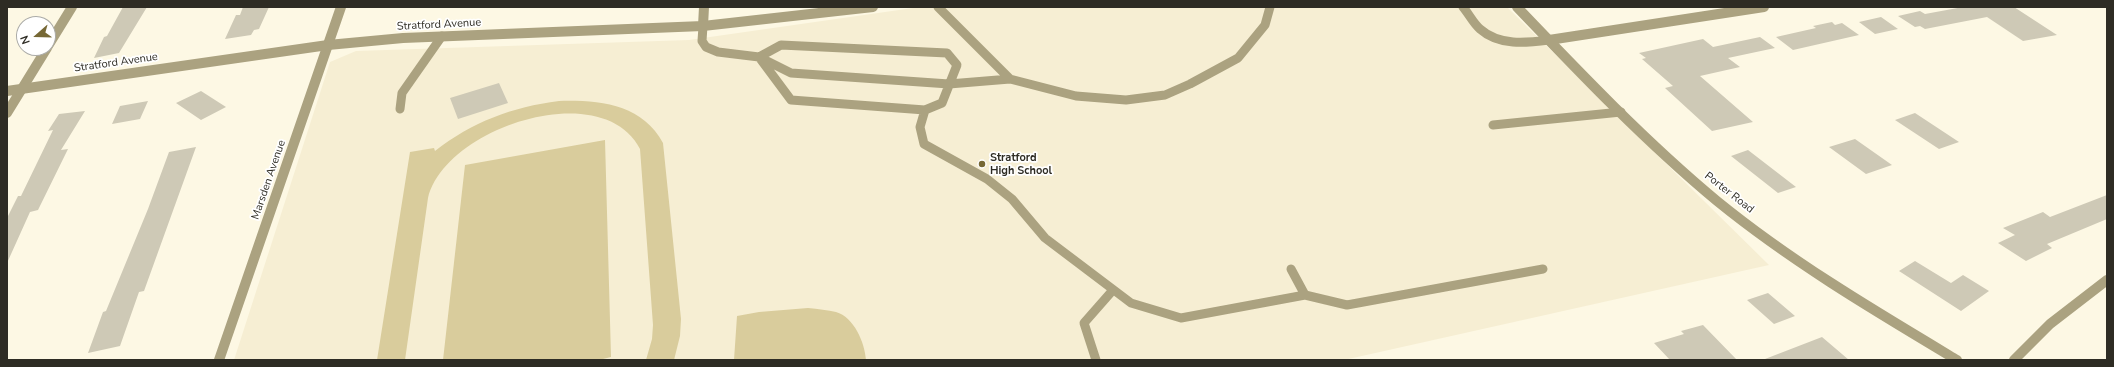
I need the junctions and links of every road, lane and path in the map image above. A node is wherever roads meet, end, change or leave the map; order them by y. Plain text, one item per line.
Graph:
1 (72, 7) edge
2 (341, 7) edge
3 (704, 7) edge
4 (873, 7) edge
5 (938, 7) edge
6 (1270, 7) edge
7 (1463, 7) edge
8 (1517, 7) edge
9 (1764, 7) edge
10 (703, 26) junction
11 (56, 34) edge
12 (442, 36) junction
13 (1549, 40) junction
14 (328, 45) junction
15 (42, 56) edge
16 (759, 57) junction
17 (1010, 79) junction
18 (950, 84) junction
19 (22, 89) junction
20 (7, 91) edge
21 (400, 109) dead end
22 (925, 110) junction
23 (1621, 112) junction
24 (7, 113) edge
25 (1493, 125) dead end
26 (1291, 269) dead end
27 (1543, 269) dead end
28 (2107, 280) edge
29 (1113, 290) junction
30 (1306, 296) junction
31 (219, 360) edge
32 (1096, 360) edge
33 (1956, 360) edge
34 (2014, 360) edge

1 - 11 street
2 - 14 street, Marsden Avenue
3 - 10 street
4 - 10 street, Stratford Avenue
5 - 17 lane
6 - 17 lane
7 - 13 lane
8 - 13 street, Porter Road
9 - 13 street
10 - 12 street, Stratford Avenue
10 - 16 lane
12 - 14 street, Stratford Avenue
12 - 21 lane
13 - 23 street, Porter Road
14 - 19 street, Stratford Avenue
14 - 31 street, Marsden Avenue
15 - 19 street
16 - 18 lane
16 - 18 lane
16 - 22 lane
17 - 18 lane
18 - 22 lane
19 - 20 street, Stratford Avenue
19 - 24 street
22 - 29 lane
23 - 25 lane
23 - 33 street, Porter Road
26 - 30 lane
27 - 30 lane
28 - 34 street
29 - 30 lane
29 - 32 lane

